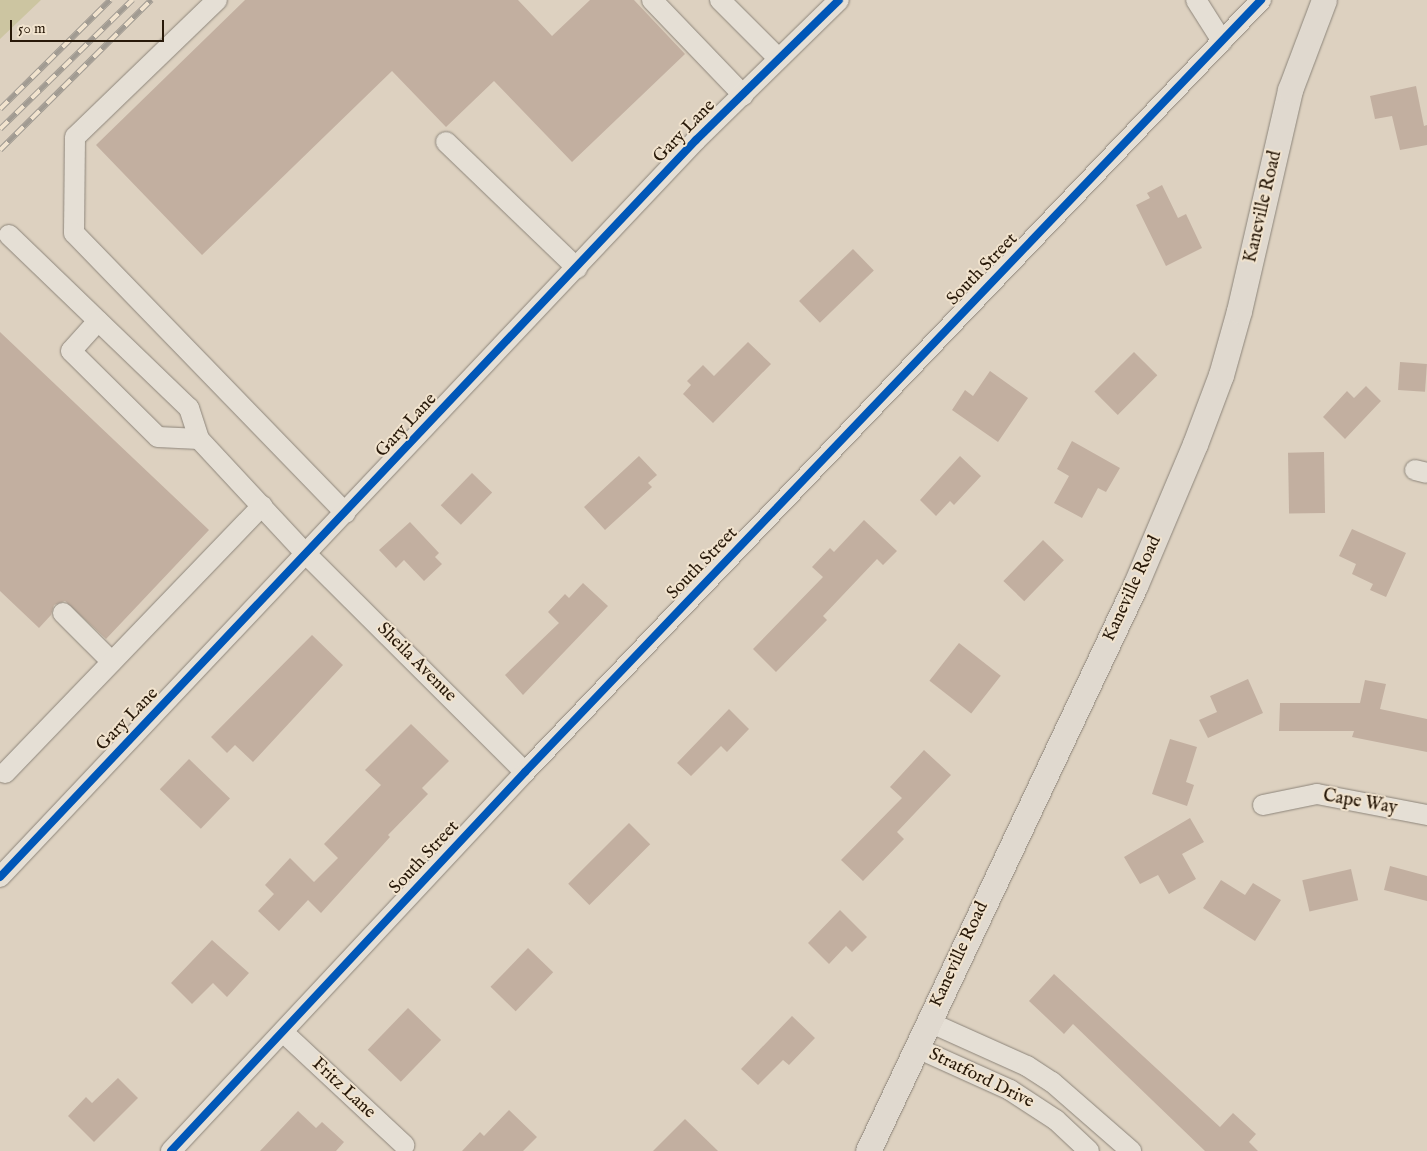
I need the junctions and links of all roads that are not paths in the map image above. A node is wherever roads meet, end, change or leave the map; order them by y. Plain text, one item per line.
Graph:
1 (217, 0) edge
2 (652, 0) edge
3 (720, 0) edge
4 (840, 0) edge
5 (1196, 0) edge
6 (1261, 0) edge
7 (1324, 0) edge
8 (1222, 41) junction
9 (779, 59) junction
10 (743, 94) junction
11 (446, 142) dead end
12 (9, 235) dead end
13 (576, 268) junction
14 (98, 321) junction
15 (199, 439) junction
16 (262, 506) junction
17 (345, 513) junction
18 (306, 554) junction
19 (63, 613) dead end
20 (112, 662) junction
21 (526, 772) junction
22 (5, 773) dead end
23 (1263, 804) dead end
24 (1427, 815) edge
25 (0, 877) edge
26 (929, 1022) junction
27 (283, 1032) junction
28 (917, 1048) junction
29 (404, 1146) dead end
30 (171, 1151) edge
31 (868, 1151) edge
32 (1090, 1151) edge
33 (1131, 1151) edge

1 - 17 street
2 - 10 street
3 - 9 street
4 - 9 street, Gary Lane
5 - 8 street
6 - 8 street, South Street
7 - 26 main road, Kaneville Road
8 - 21 street, South Street
9 - 10 street, Gary Lane
10 - 13 street, Gary Lane
11 - 13 street
12 - 14 street
13 - 17 street, Gary Lane
14 - 15 street
14 - 15 street
15 - 16 street, Sheila Avenue
16 - 18 street, Sheila Avenue
16 - 20 street
17 - 18 street, Gary Lane
18 - 21 street, Sheila Avenue
18 - 25 street, Gary Lane
19 - 20 street
20 - 22 street
21 - 27 street, South Street
23 - 24 street, Cape Way
26 - 28 main road, Kaneville Road
26 - 33 street, Stratford Drive
27 - 29 street, Fritz Lane
27 - 30 street, South Street
28 - 31 main road, Kaneville Road
28 - 32 street, Stratford Drive

